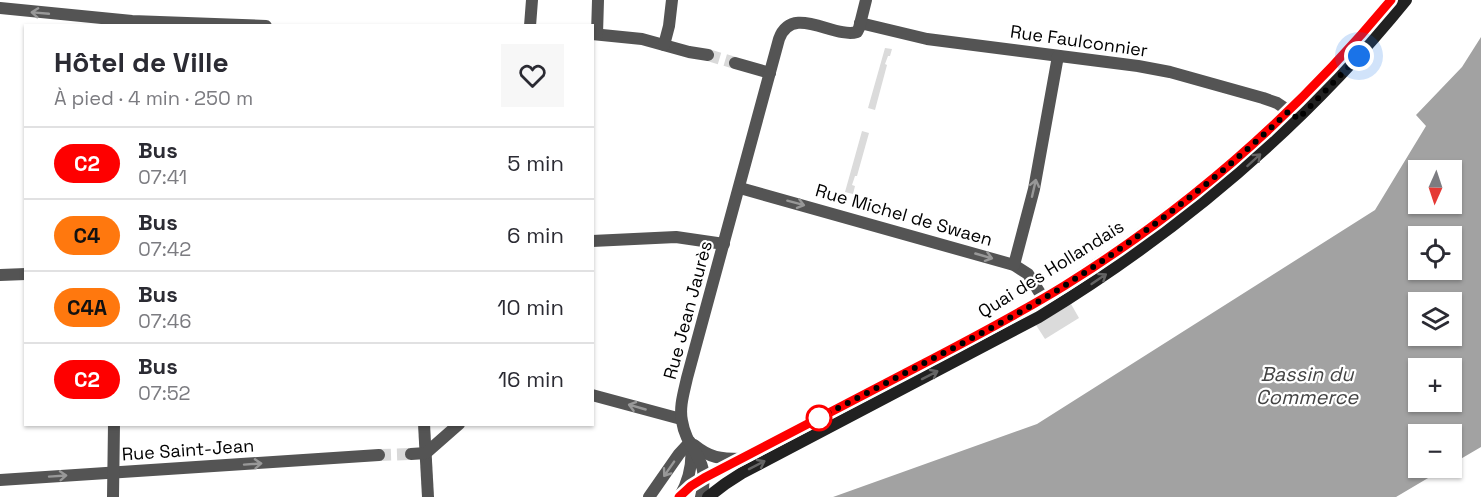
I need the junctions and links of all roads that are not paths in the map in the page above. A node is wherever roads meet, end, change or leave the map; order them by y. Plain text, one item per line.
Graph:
1 (532, 0) edge
2 (598, 0) edge
3 (672, 0) edge
4 (866, 0) edge
5 (1390, 0) edge
6 (1406, 0) edge
7 (2, 8) edge
8 (860, 22) junction
9 (146, 24) edge
10 (530, 24) edge
11 (595, 34) edge
12 (664, 45) junction
13 (708, 55) tunnel mouth
14 (1058, 56) junction
15 (735, 63) tunnel mouth
16 (770, 73) junction
17 (1293, 115) junction
18 (740, 188) junction
19 (594, 241) edge
20 (724, 244) junction
21 (1014, 265) junction
22 (24, 274) edge
23 (0, 275) edge
24 (1044, 298) junction
25 (1051, 310) junction
26 (594, 395) edge
27 (681, 419) junction
28 (114, 426) edge
29 (424, 426) edge
30 (457, 426) edge
31 (690, 442) junction
32 (426, 453) junction
33 (411, 454) tunnel mouth
34 (379, 455) tunnel mouth
35 (741, 459) junction
36 (113, 473) junction
37 (704, 478) junction
38 (0, 480) edge
39 (113, 497) edge
40 (428, 497) edge
41 (649, 497) edge
42 (679, 497) edge
43 (701, 497) edge
44 (708, 497) edge

1 - 10 street
2 - 11 street
3 - 12 street
4 - 8 street
5 - 17 street, Quai des Hollandais
6 - 17 street, Quai des Hollandais
9 -> 7 street
8 - 14 street, Rue Faulconnier
8 - 16 street, Rue Jean Jaurès
11 - 12 street
12 - 13 street
14 - 17 street, Rue Faulconnier
21 -> 14 street
15 - 16 street
16 - 18 street, Rue Jean Jaurès
17 - 24 street, Quai des Hollandais
25 -> 17 street, Quai des Hollandais
18 - 20 street, Rue Jean Jaurès
18 -> 21 street, Rue Michel de Swaen
19 - 20 street
20 - 27 street, Rue Jean Jaurès
21 - 24 street, Rue Michel de Swaen
22 - 23 street
24 - 25 street
24 - 35 street, Quai des Hollandais
44 -> 25 street, Quai des Hollandais
27 -> 26 street
27 - 31 street, Rue Jean Jaurès
28 - 36 street
29 - 32 street
30 - 32 street
31 - 35 street
31 - 37 street, Rue Jean Jaurès
31 -> 41 street
31 - 42 street
32 - 33 street
32 - 40 street
36 -> 34 street, Rue Saint-Jean
35 - 37 street, Quai des Hollandais
38 -> 36 street, Rue Saint-Jean
36 - 39 street
37 - 42 street, Quai des Hollandais
37 - 43 street

